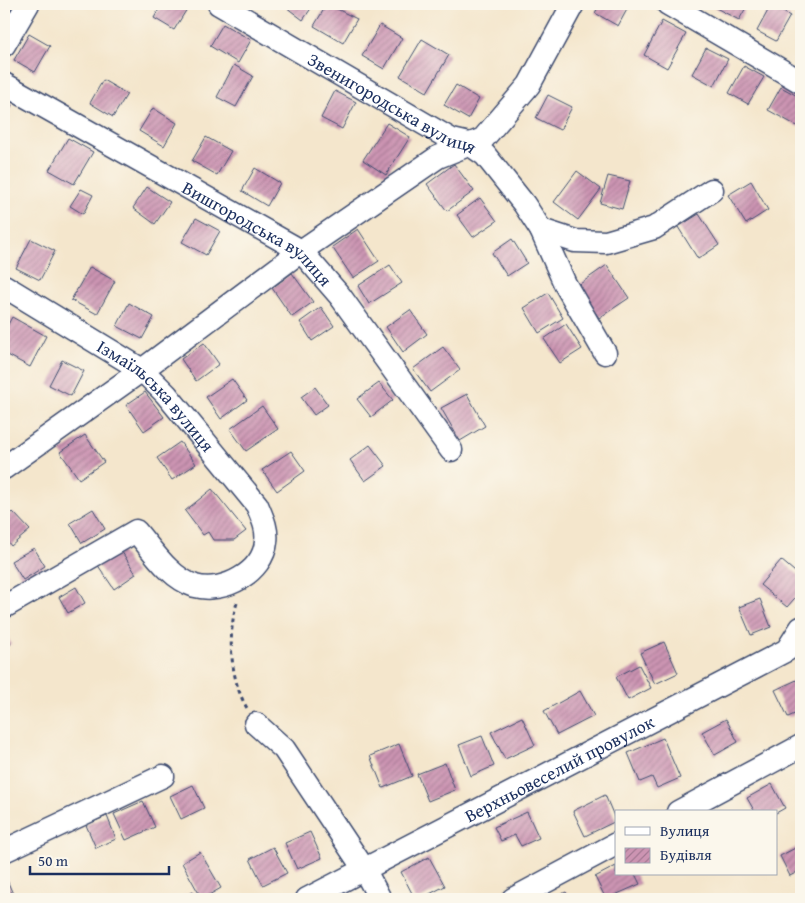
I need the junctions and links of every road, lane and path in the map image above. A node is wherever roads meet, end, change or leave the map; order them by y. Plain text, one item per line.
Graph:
1 (28, 4) edge
2 (219, 4) edge
3 (573, 4) edge
4 (668, 4) edge
5 (4, 45) edge
6 (801, 82) edge
7 (4, 84) edge
8 (469, 144) junction
9 (712, 190) dead end
10 (541, 230) junction
11 (301, 251) junction
12 (4, 286) edge
13 (605, 353) dead end
14 (142, 370) junction
15 (451, 450) dead end
16 (4, 468) edge
17 (248, 574) junction
18 (4, 607) edge
19 (801, 628) edge
20 (256, 724) joint
21 (801, 746) edge
22 (164, 776) dead end
23 (682, 810) edge
24 (615, 845) edge
25 (4, 851) edge
26 (364, 869) junction
27 (307, 899) edge
28 (380, 899) edge
29 (513, 899) edge

1 - 5 street
2 - 8 street, Звенигородська вулиця
3 - 8 street
4 - 6 street
7 - 11 street, Вишгородська вулиця
8 - 10 street, Звенигородська вулиця
8 - 11 street
9 - 10 street
10 - 13 street, Звенигородська вулиця
11 - 14 street
11 - 15 street, Вишгородська вулиця
12 - 14 street, Ізмаїльська вулиця
14 - 16 street
14 - 17 street, Ізмаїльська вулиця
17 - 18 street
17 - 20 path
19 - 26 street, Верхньовеселий провулок
20 - 26 street
21 - 23 street
22 - 25 street
24 - 29 street
26 - 27 street, Верхньовеселий провулок
26 - 28 street

